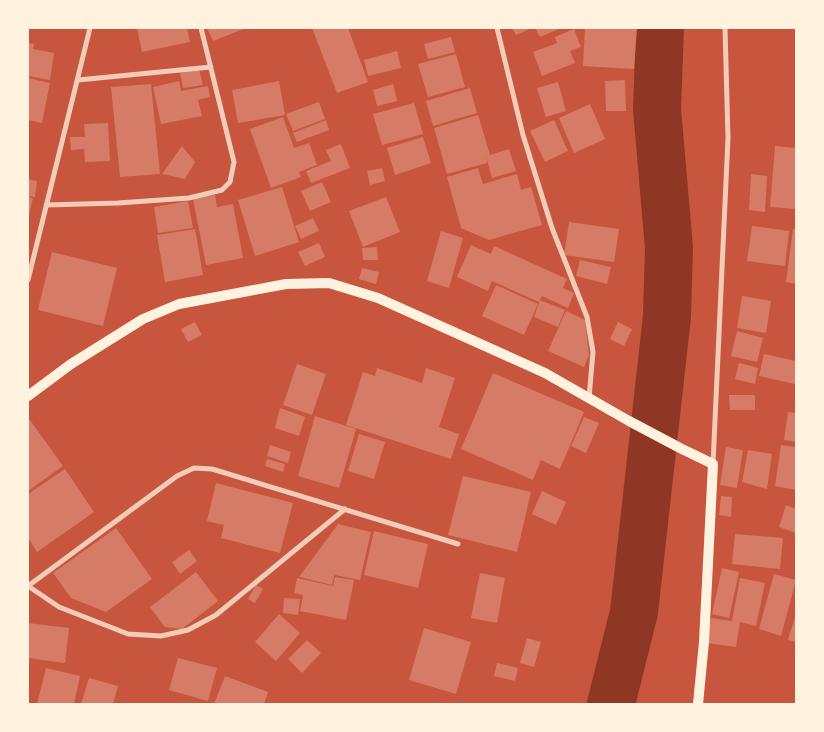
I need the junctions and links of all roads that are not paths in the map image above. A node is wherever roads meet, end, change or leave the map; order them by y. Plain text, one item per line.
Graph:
1 (90, 28) edge
2 (201, 28) edge
3 (497, 28) edge
4 (725, 28) edge
5 (210, 67) junction
6 (78, 80) junction
7 (46, 205) junction
8 (28, 280) edge
9 (28, 396) edge
10 (589, 398) junction
11 (713, 464) junction
12 (344, 509) junction
13 (458, 544) dead end
14 (28, 586) edge
15 (698, 704) edge

1 - 6 street
2 - 5 street
3 - 10 street
4 - 11 street
5 - 6 street
5 - 7 street
6 - 7 street
7 - 8 street
9 - 10 main road
10 - 11 main road
11 - 15 main road
12 - 13 street
12 - 14 street
12 - 14 street

